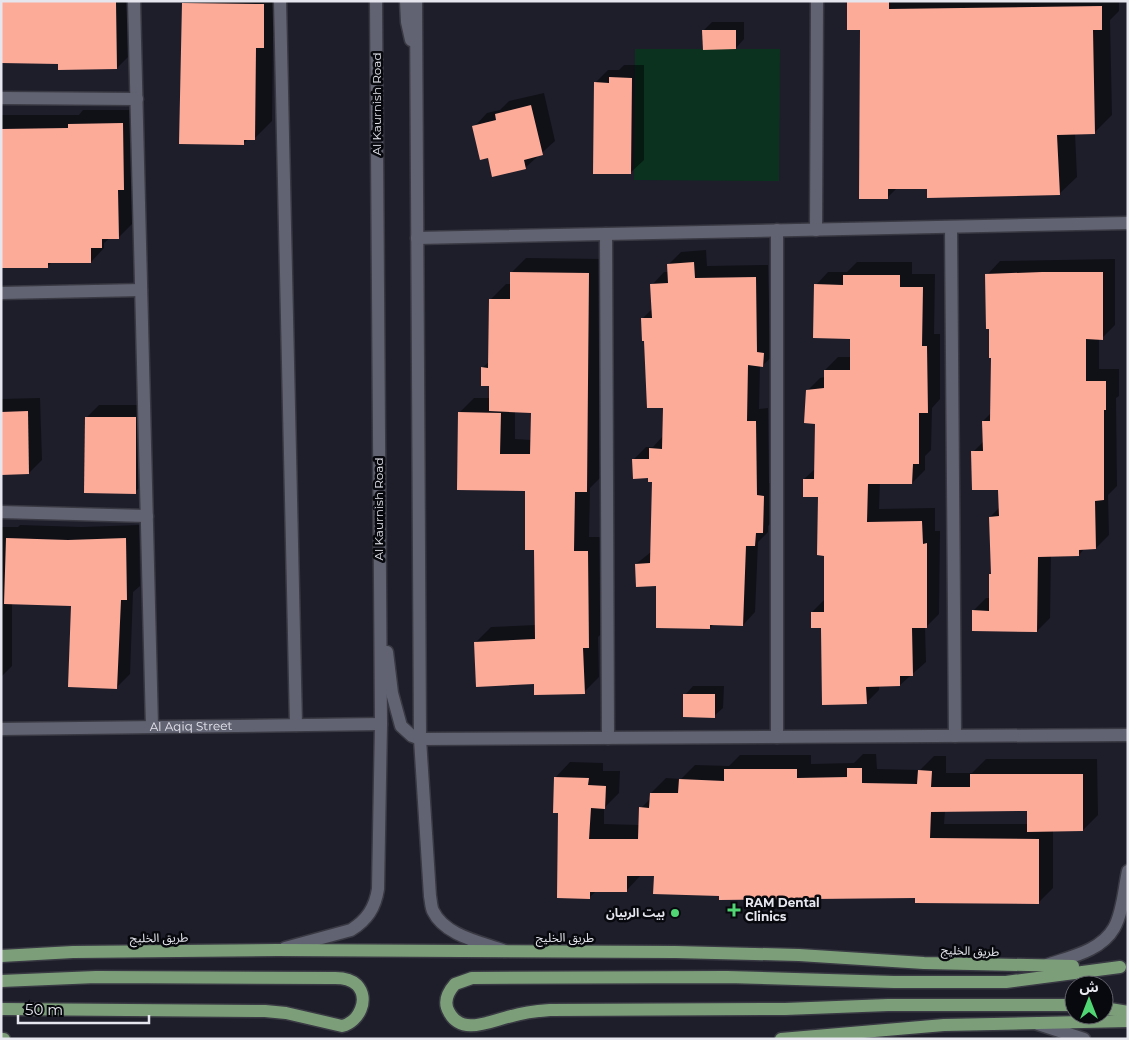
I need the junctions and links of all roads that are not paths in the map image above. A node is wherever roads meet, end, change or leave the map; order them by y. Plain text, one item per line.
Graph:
1 (134, 1) edge
2 (280, 1) edge
3 (376, 1) edge
4 (406, 1) edge
5 (416, 1) edge
6 (817, 1) edge
7 (416, 59) junction
8 (1, 98) edge
9 (137, 98) junction
10 (1128, 223) edge
11 (951, 227) junction
12 (777, 230) junction
13 (816, 230) junction
14 (606, 234) junction
15 (417, 238) junction
16 (141, 290) junction
17 (1, 292) edge
18 (1, 512) edge
19 (146, 516) junction
20 (379, 600) junction
21 (380, 724) junction
22 (296, 725) junction
23 (152, 727) junction
24 (1, 729) edge
25 (1128, 735) edge
26 (955, 736) junction
27 (777, 737) junction
28 (608, 738) junction
29 (420, 739) junction
30 (1127, 876) edge
31 (1128, 904) edge
32 (277, 950) junction
33 (507, 952) junction
34 (1, 956) edge
35 (1042, 966) junction
36 (1124, 967) edge
37 (1, 981) edge
38 (1064, 1005) edge
39 (1, 1009) edge
40 (1114, 1010) edge
41 (1128, 1012) edge
42 (1128, 1021) edge
43 (1036, 1024) junction
44 (781, 1039) edge
45 (1084, 1039) edge

1 - 9 street
2 - 22 street
3 - 20 street, Al Kaurnish Road
4 - 7 street
5 - 7 street
6 - 13 street
7 - 15 street
8 - 9 street
9 - 16 street
10 - 11 street
11 - 13 street
11 - 26 street
12 - 13 street
12 - 14 street
12 - 27 street
14 - 15 street
14 - 28 street
15 - 29 street
16 - 17 street
16 - 19 street
18 - 19 street
19 - 23 street
20 - 21 street, Al Kaurnish Road
20 - 29 street
21 - 22 street, Al Aqiq Street
21 - 32 street, Al Kaurnish Road
22 - 23 street, Al Aqiq Street
23 - 24 street, Al Aqiq Street
25 - 26 street
26 - 27 street
27 - 28 street
28 - 29 street
29 - 33 street
30 - 31 street
30 - 35 street
32 - 33 main road, طريق الخليج
32 - 34 main road, طريق الخليج
33 - 35 main road, طريق الخليج
35 - 36 main road, طريق الخليج
36 - 38 main road
37 - 39 main road
40 - 41 main road
42 - 43 main road
43 - 44 main road
43 - 45 street

